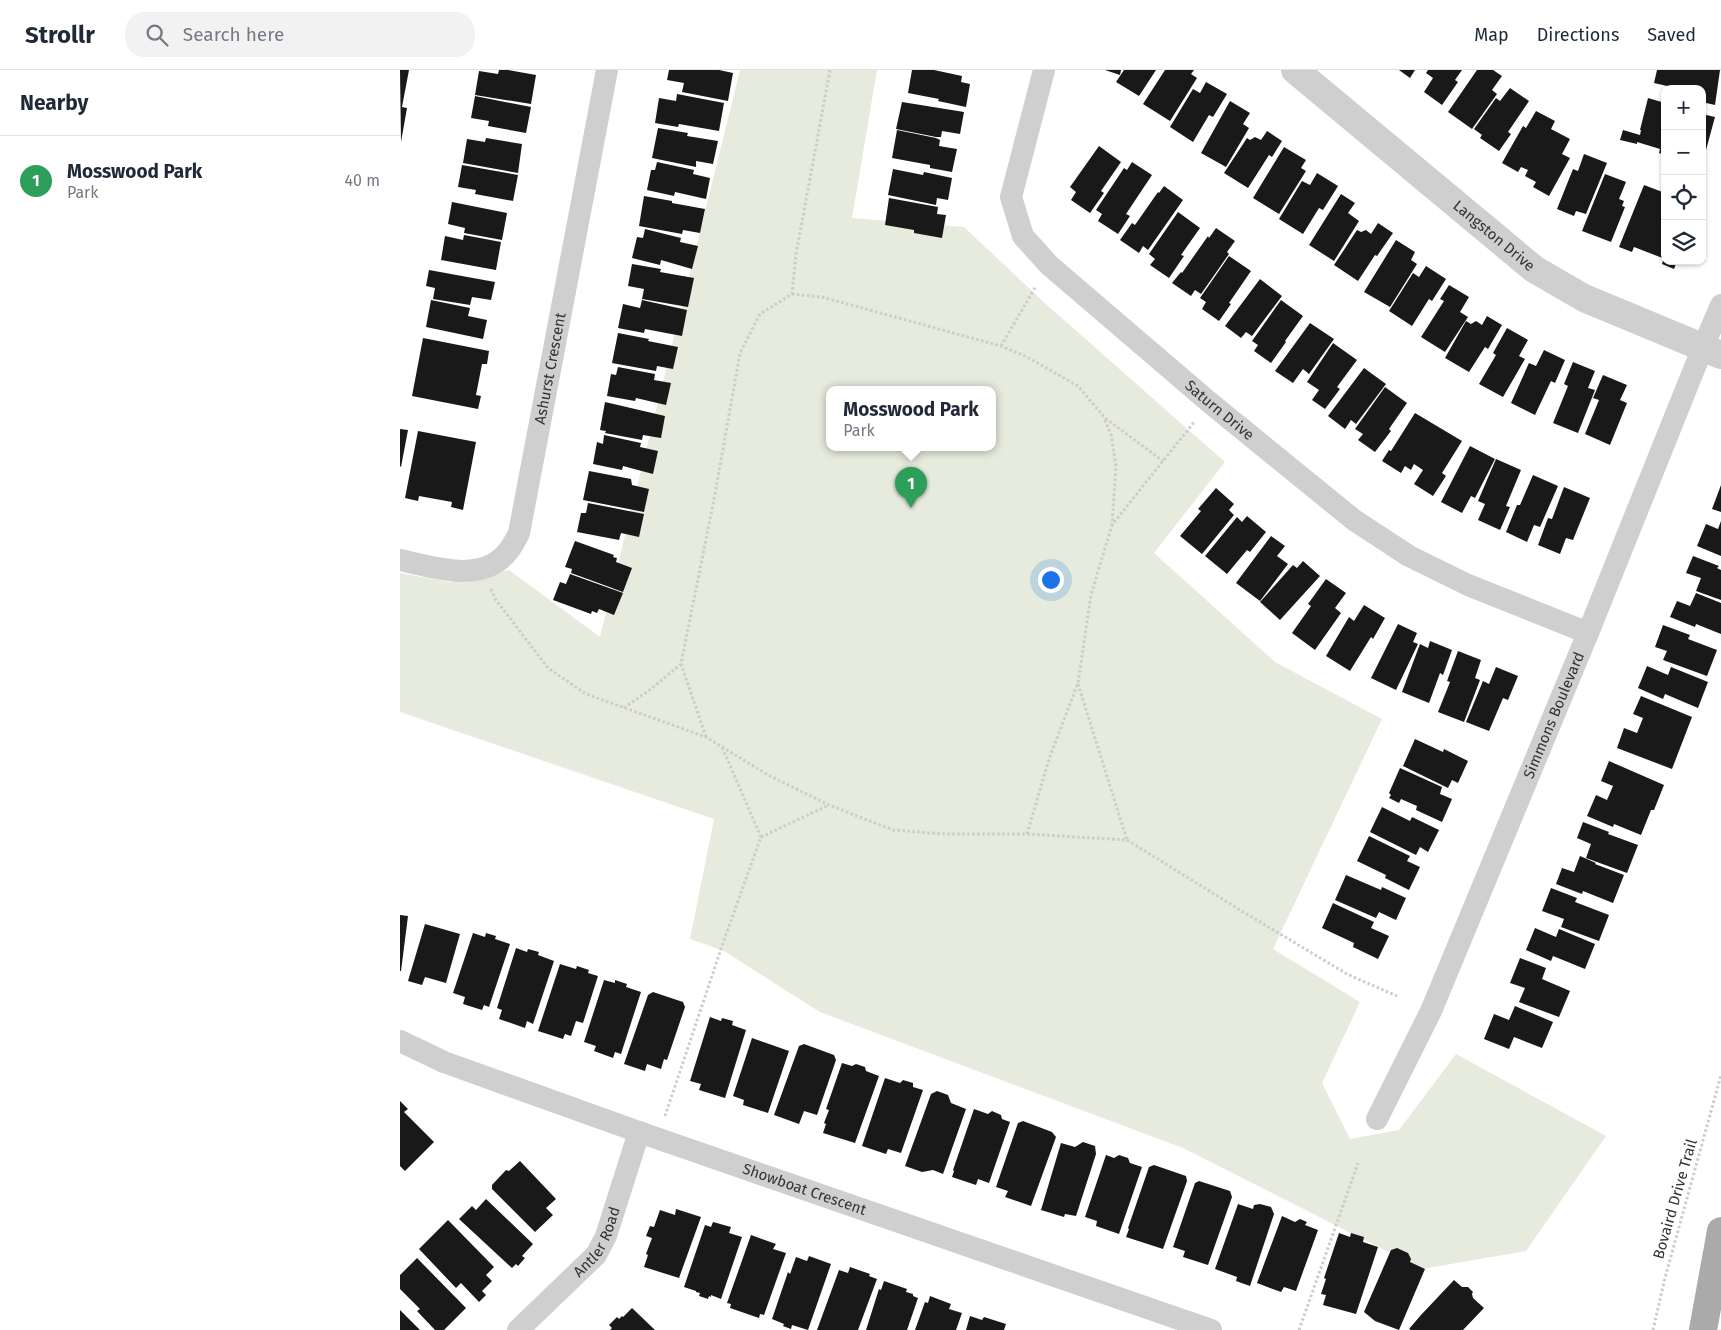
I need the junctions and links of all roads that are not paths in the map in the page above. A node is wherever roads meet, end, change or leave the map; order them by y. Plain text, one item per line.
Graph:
1 (607, 70) edge
2 (1044, 70) edge
3 (1295, 70) edge
4 (1721, 305) edge
5 (1712, 351) edge
6 (400, 560) edge
7 (1588, 633) junction
8 (400, 1042) edge
9 (1378, 1120) dead end
10 (639, 1132) junction
11 (1721, 1231) edge
12 (518, 1330) edge
13 (1212, 1330) edge
14 (1703, 1330) edge

1 - 6 street, Ashurst Crescent
2 - 7 street, Saturn Drive
3 - 5 street, Langston Drive
4 - 5 street, Simmons Boulevard
5 - 7 street, Simmons Boulevard
7 - 9 street, Simmons Boulevard
8 - 10 street, Showboat Crescent
10 - 12 street, Antler Road
10 - 13 street, Showboat Crescent
11 - 14 main road

